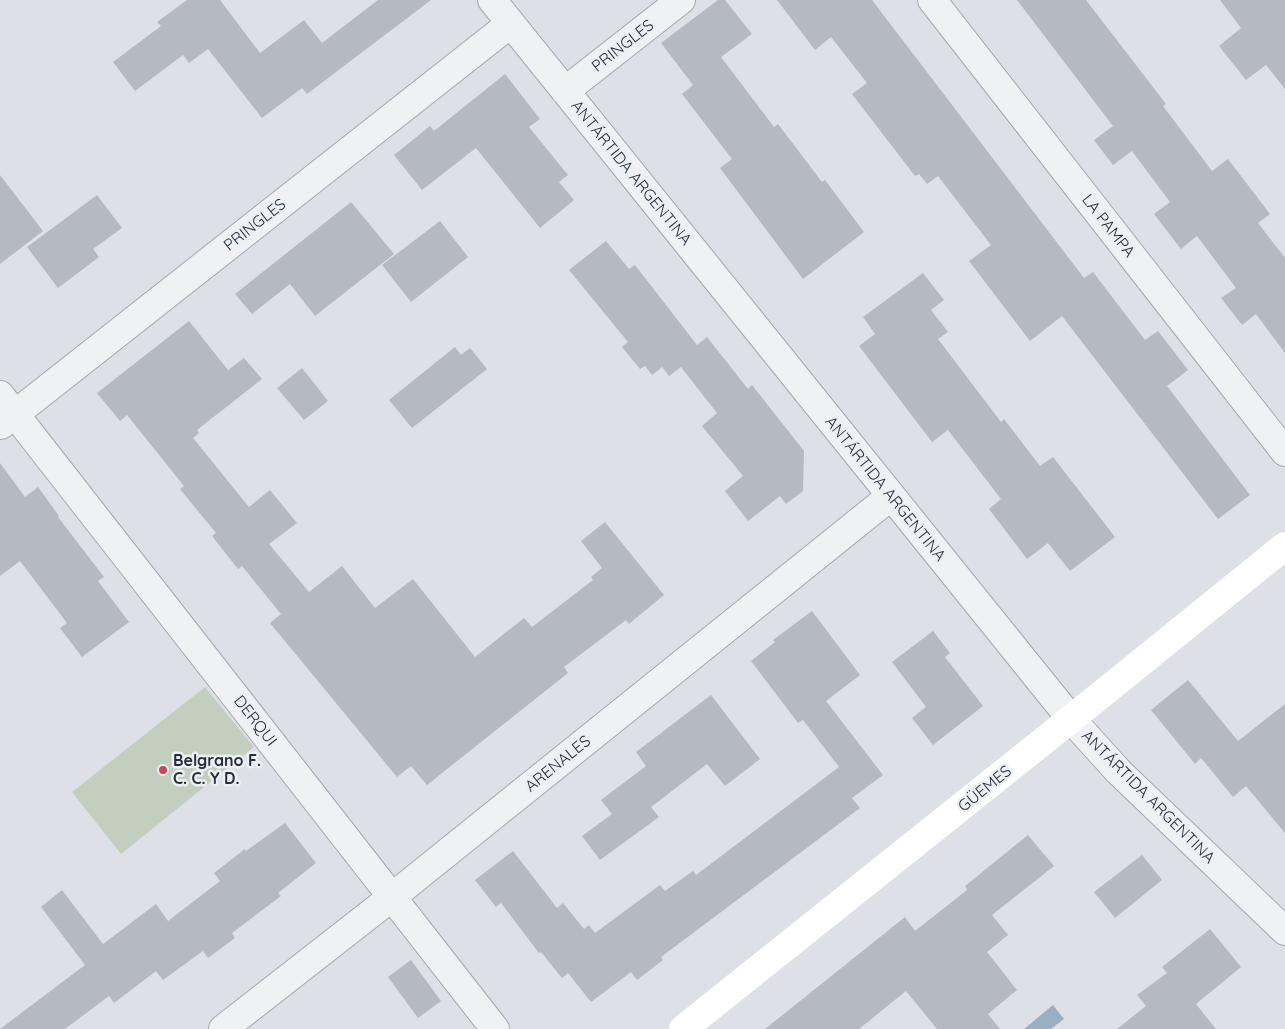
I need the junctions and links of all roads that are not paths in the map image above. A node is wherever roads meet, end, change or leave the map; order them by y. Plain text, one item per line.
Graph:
1 (492, 0) edge
2 (681, 0) edge
3 (932, 0) edge
4 (510, 24) junction
5 (565, 91) junction
6 (5, 412) edge
7 (1285, 452) edge
8 (891, 496) junction
9 (1285, 546) edge
10 (1071, 720) junction
11 (392, 897) junction
12 (1285, 931) edge
13 (223, 1029) edge
14 (495, 1029) edge
15 (683, 1029) edge

1 - 4 street, ANTÁRTIDA ARGENTINA
2 - 5 street, PRINGLES
3 - 7 street, LA PAMPA
4 - 5 street, ANTÁRTIDA ARGENTINA
4 - 6 street, PRINGLES
5 - 8 street, ANTÁRTIDA ARGENTINA
6 - 11 street, DERQUI
8 - 10 street, ANTÁRTIDA ARGENTINA
8 - 11 street, ARENALES
9 - 10 street, GÜEMES
10 - 12 street, ANTÁRTIDA ARGENTINA
10 - 15 street, GÜEMES
11 - 13 street, ARENALES
11 - 14 street, DERQUI

